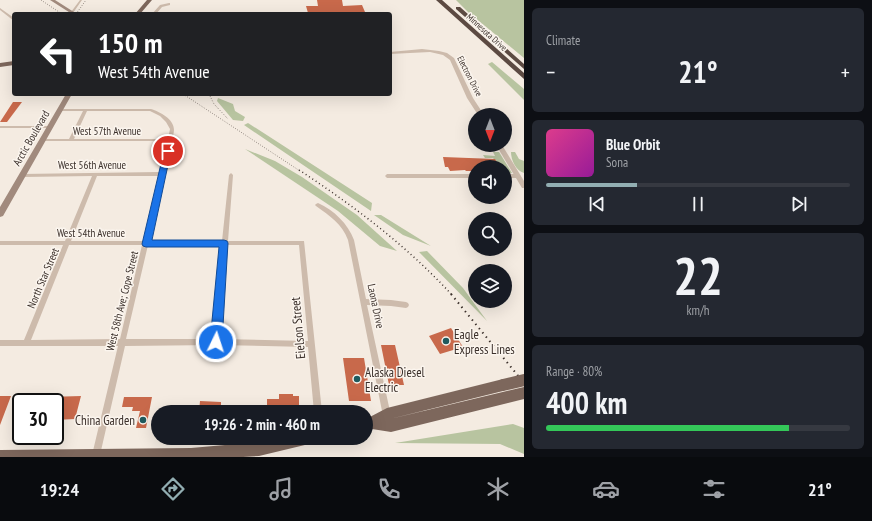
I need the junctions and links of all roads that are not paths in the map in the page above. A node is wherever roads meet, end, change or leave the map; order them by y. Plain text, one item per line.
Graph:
1 (52, 0) edge
2 (81, 0) edge
3 (146, 0) edge
4 (150, 0) edge
5 (438, 0) edge
6 (169, 4) dead end
7 (455, 4) dead end
8 (78, 5) junction
9 (0, 9) edge
10 (67, 9) junction
11 (72, 12) edge
12 (74, 12) edge
13 (136, 12) edge
14 (139, 12) edge
15 (156, 12) edge
16 (12, 18) edge
17 (392, 53) edge
18 (12, 62) edge
19 (0, 64) edge
20 (524, 67) edge
21 (524, 77) edge
22 (68, 96) edge
23 (476, 108) edge
24 (60, 110) junction
25 (86, 110) junction
26 (0, 127) edge
27 (50, 127) junction
28 (43, 140) junction
29 (71, 140) junction
30 (170, 140) junction
31 (504, 152) edge
32 (162, 174) junction
33 (23, 175) junction
34 (95, 175) junction
35 (231, 176) dead end
36 (387, 176) dead end
37 (468, 176) edge
38 (521, 176) edge
39 (524, 186) edge
40 (318, 205) dead end
41 (0, 214) edge
42 (0, 243) edge
43 (224, 243) junction
44 (302, 243) joint
45 (68, 244) junction
46 (146, 244) junction
47 (364, 302) junction
48 (406, 305) dead end
49 (122, 342) junction
50 (216, 342) junction
51 (0, 343) edge
52 (26, 343) junction
53 (311, 344) junction
54 (524, 380) edge
55 (518, 394) edge
56 (317, 405) edge
57 (389, 420) junction
58 (373, 423) edge
59 (274, 445) edge
60 (95, 456) junction
61 (0, 457) edge
62 (114, 457) edge

1 - 10 main road
2 - 8 street
3 - 13 main road
4 - 14 main road
5 - 21 highway, Minnesota Drive
6 - 15 street
7 - 20 highway, Minnesota Drive
8 - 10 street
8 - 12 street
9 - 16 street
10 - 11 main road
17 - 23 street, Electron Drive
18 - 19 main road
22 - 24 main road, Arctic Boulevard
24 - 25 street, West 58th Ave; Cope Street
24 - 27 main road, Arctic Boulevard
25 - 29 street
25 - 30 street, West 58th Ave; Cope Street
26 - 27 street
27 - 28 main road, Arctic Boulevard
28 - 29 street, West 57th Avenue
28 - 33 main road, Arctic Boulevard
29 - 30 street, West 57th Avenue
30 - 32 street, West 58th Ave; Cope Street
31 - 38 street
32 - 34 street, West 56th Avenue
32 - 46 street, West 58th Ave; Cope Street
33 - 34 street, West 56th Avenue
33 - 41 main road, Arctic Boulevard
34 - 45 street, North Star Street
35 - 43 street
36 - 37 street
38 - 39 street
40 - 47 street, Laona Drive
42 - 45 street, West 54th Avenue
43 - 44 street, West 54th Avenue
43 - 46 street, West 54th Avenue
43 - 50 street
44 - 53 street, Eielson Street
45 - 46 street, West 54th Avenue
45 - 52 street, North Star Street
46 - 49 street, West 58th Ave; Cope Street
47 - 48 street
47 - 57 street, Laona Drive
49 - 50 street
49 - 52 street
49 - 60 street, West 58th Ave; Cope Street
50 - 53 street
51 - 52 street
53 - 56 street, Eielson Street
54 - 57 main road, bridge
55 - 57 main road
57 - 58 main road
59 - 62 main road
60 - 61 main road
60 - 62 main road

